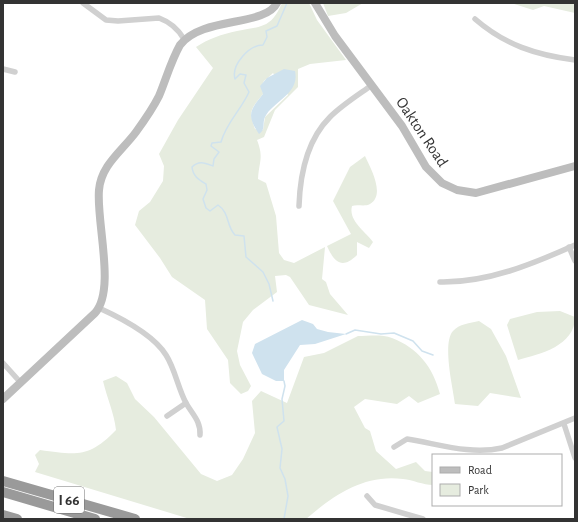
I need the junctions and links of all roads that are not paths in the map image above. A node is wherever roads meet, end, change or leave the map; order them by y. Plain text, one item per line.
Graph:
1 (83, 3) edge
2 (277, 3) edge
3 (316, 3) edge
4 (475, 19) dead end
5 (184, 39) junction
6 (575, 60) edge
7 (3, 69) edge
8 (15, 72) dead end
9 (372, 85) junction
10 (575, 166) edge
11 (299, 206) dead end
12 (575, 245) edge
13 (569, 247) junction
14 (575, 261) edge
15 (440, 282) dead end
16 (99, 308) junction
17 (3, 363) edge
18 (21, 383) junction
19 (3, 399) edge
20 (186, 403) junction
21 (167, 416) dead end
22 (575, 418) edge
23 (564, 424) junction
24 (200, 435) dead end
25 (394, 447) dead end
26 (575, 458) edge
27 (3, 481) edge
28 (3, 492) edge
29 (367, 496) dead end
30 (3, 515) edge
31 (17, 519) edge
32 (95, 519) edge
33 (135, 519) edge
34 (423, 519) edge

1 - 5 street
2 - 5 main road
3 - 9 main road, Oakton Road
4 - 6 street
5 - 16 main road
7 - 8 street
9 - 10 main road, Oakton Road
9 - 11 street
12 - 13 street
13 - 14 street
13 - 15 street
16 - 18 main road
16 - 20 street
17 - 18 street
18 - 19 main road
20 - 21 street
20 - 24 street
22 - 23 street
23 - 25 street
23 - 26 street
27 - 33 highway, I 66
28 - 32 highway
29 - 34 street
30 - 31 highway

